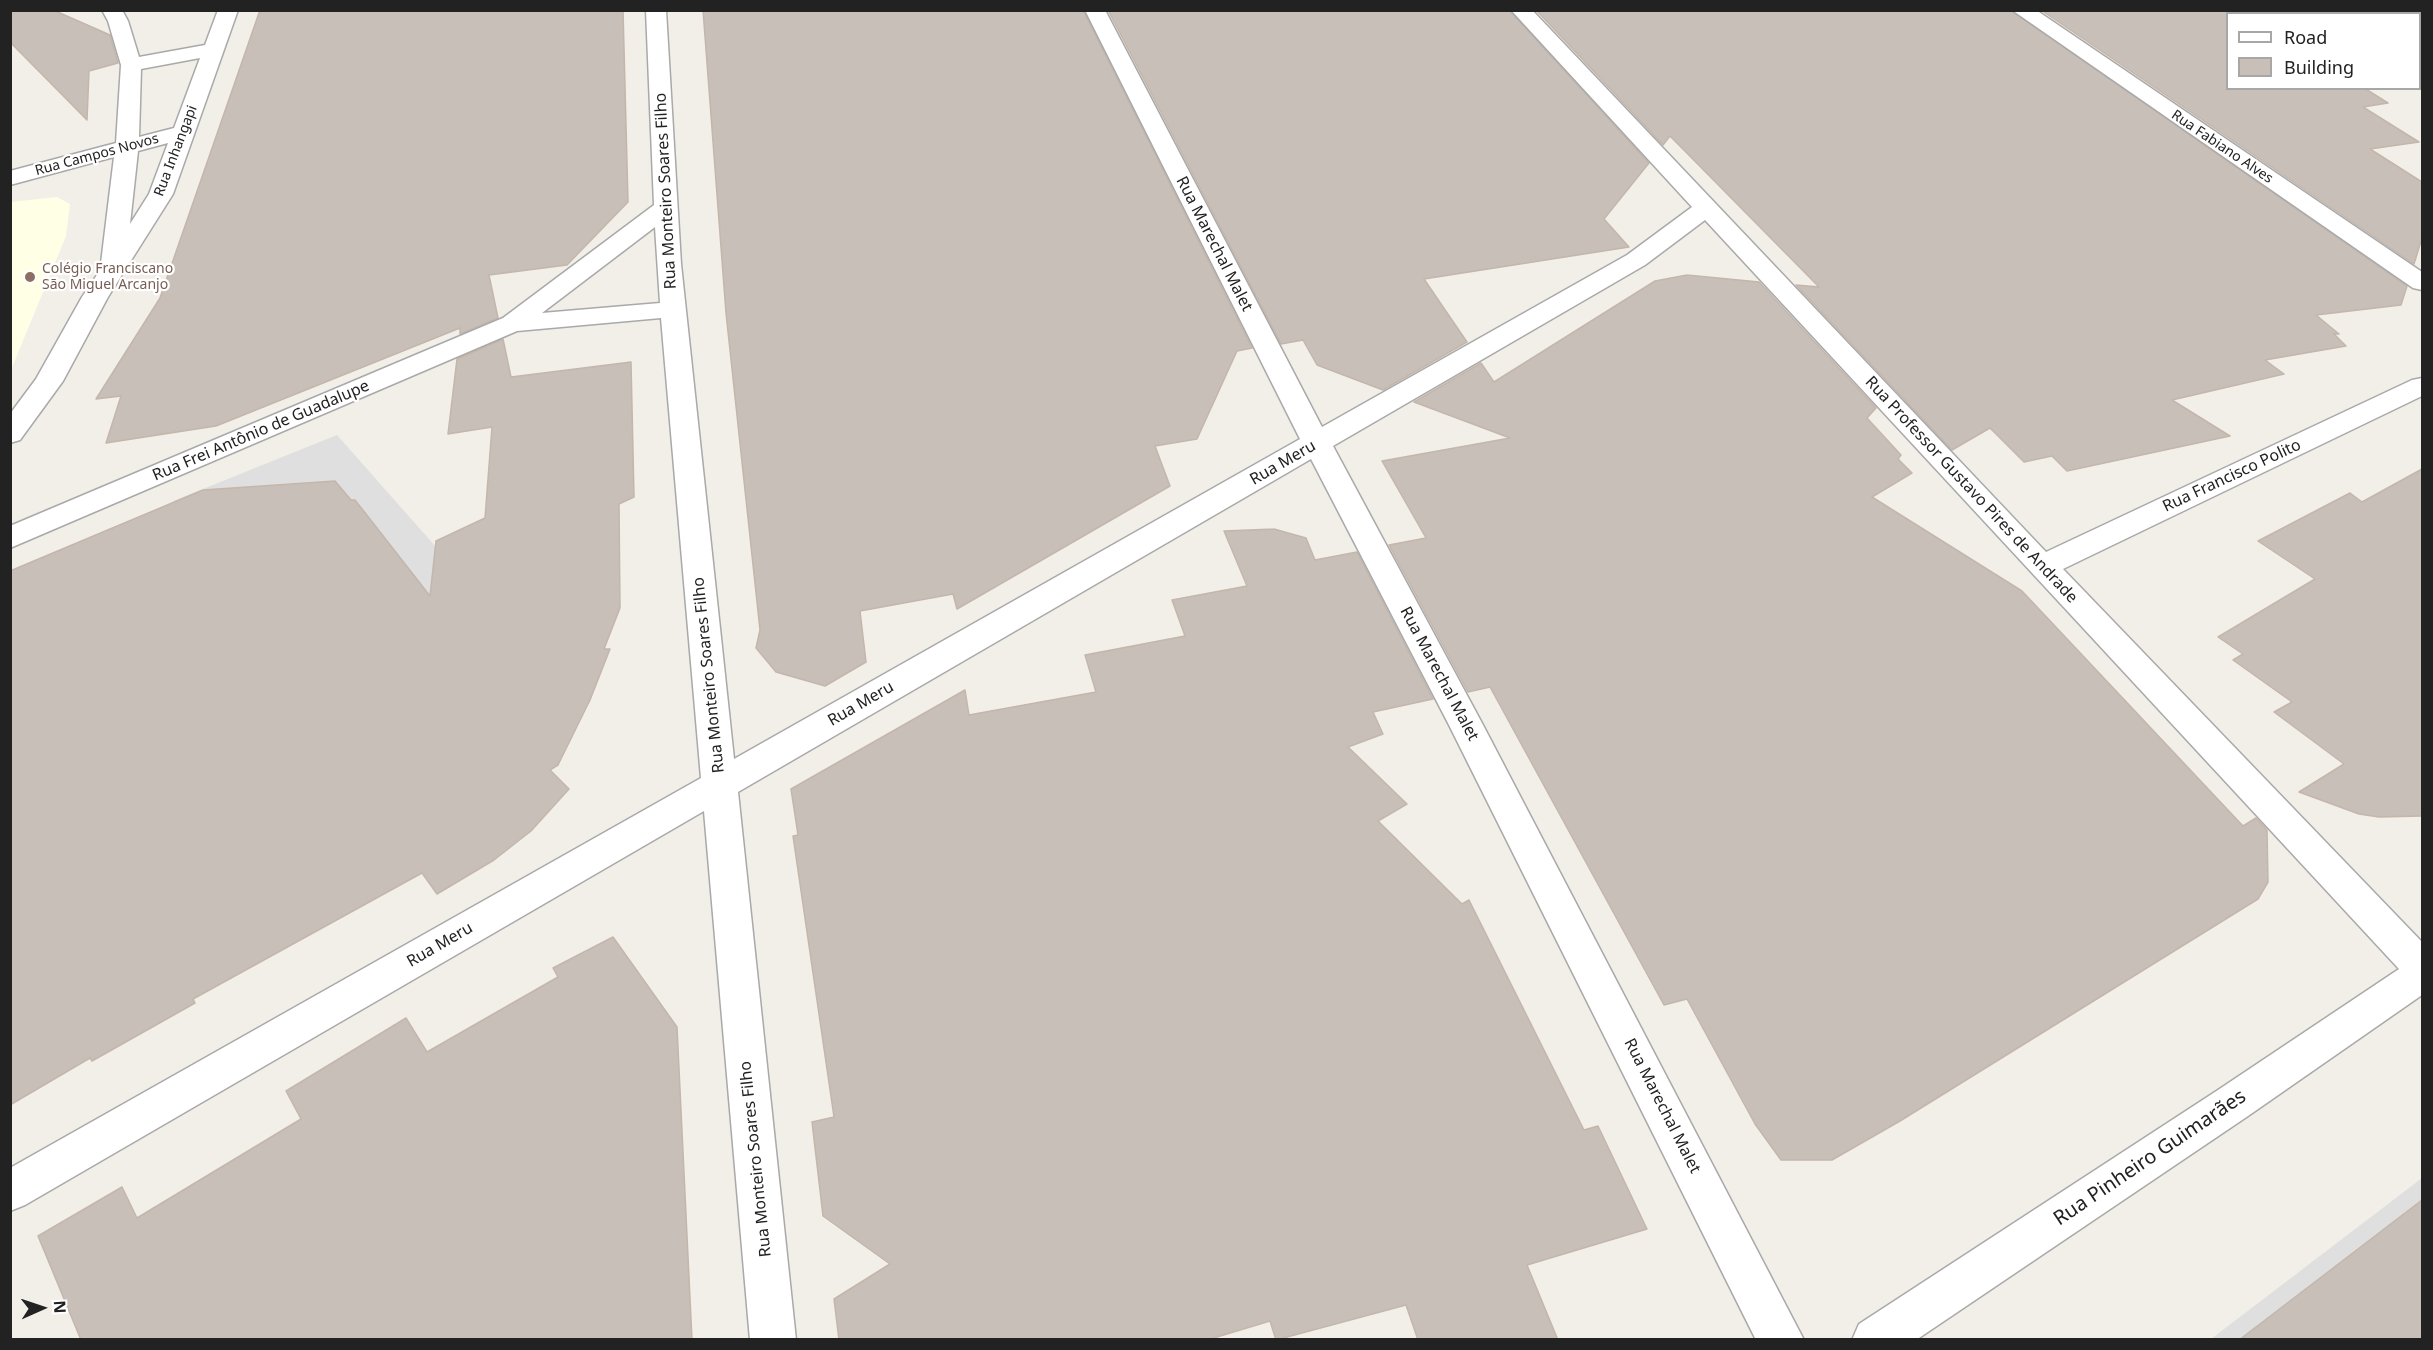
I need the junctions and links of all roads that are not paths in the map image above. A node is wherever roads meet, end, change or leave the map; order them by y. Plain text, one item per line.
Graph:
1 (112, 10) edge
2 (228, 10) edge
3 (656, 10) edge
4 (1095, 10) edge
5 (1521, 10) edge
6 (2022, 10) edge
7 (214, 49) junction
8 (130, 65) junction
9 (183, 132) junction
10 (127, 147) junction
11 (10, 178) edge
12 (665, 208) junction
13 (1707, 208) junction
14 (112, 271) junction
15 (2422, 283) edge
16 (674, 309) junction
17 (512, 324) junction
18 (2422, 386) edge
19 (10, 434) edge
20 (1317, 444) junction
21 (10, 538) edge
22 (2042, 566) junction
23 (720, 785) junction
24 (2422, 966) edge
25 (2422, 974) edge
26 (10, 1191) edge
27 (773, 1340) edge
28 (1781, 1340) edge
29 (1875, 1340) edge

1 - 8 street
2 - 7 street, Rua Inhangapi
3 - 12 street, Rua Monteiro Soares Filho
4 - 20 street, Rua Marechal Malet
5 - 13 street, Rua Professor Gustavo Pires de Andrade
6 - 15 street, Rua Fabiano Alves
7 - 8 street
7 - 9 street, Rua Inhangapi
8 - 10 street
9 - 10 street, Rua Campos Novos
9 - 14 street, Rua Inhangapi
10 - 11 street, Rua Campos Novos
10 - 14 street
12 - 16 street, Rua Monteiro Soares Filho
12 - 17 street, Rua Frei Antônio de Guadalupe
13 - 20 street, Rua Meru
13 - 22 street, Rua Professor Gustavo Pires de Andrade
14 - 19 street, Rua Inhangapi
16 - 17 street, Rua Frei Antônio de Guadalupe
16 - 23 street, Rua Monteiro Soares Filho
17 - 21 street, Rua Frei Antônio de Guadalupe
18 - 22 street, Rua Francisco Polito
20 - 23 street, Rua Meru
20 - 28 street, Rua Marechal Malet
22 - 24 street, Rua Professor Gustavo Pires de Andrade
23 - 26 street, Rua Meru
23 - 27 street, Rua Monteiro Soares Filho
25 - 29 street, Rua Pinheiro Guimarães

